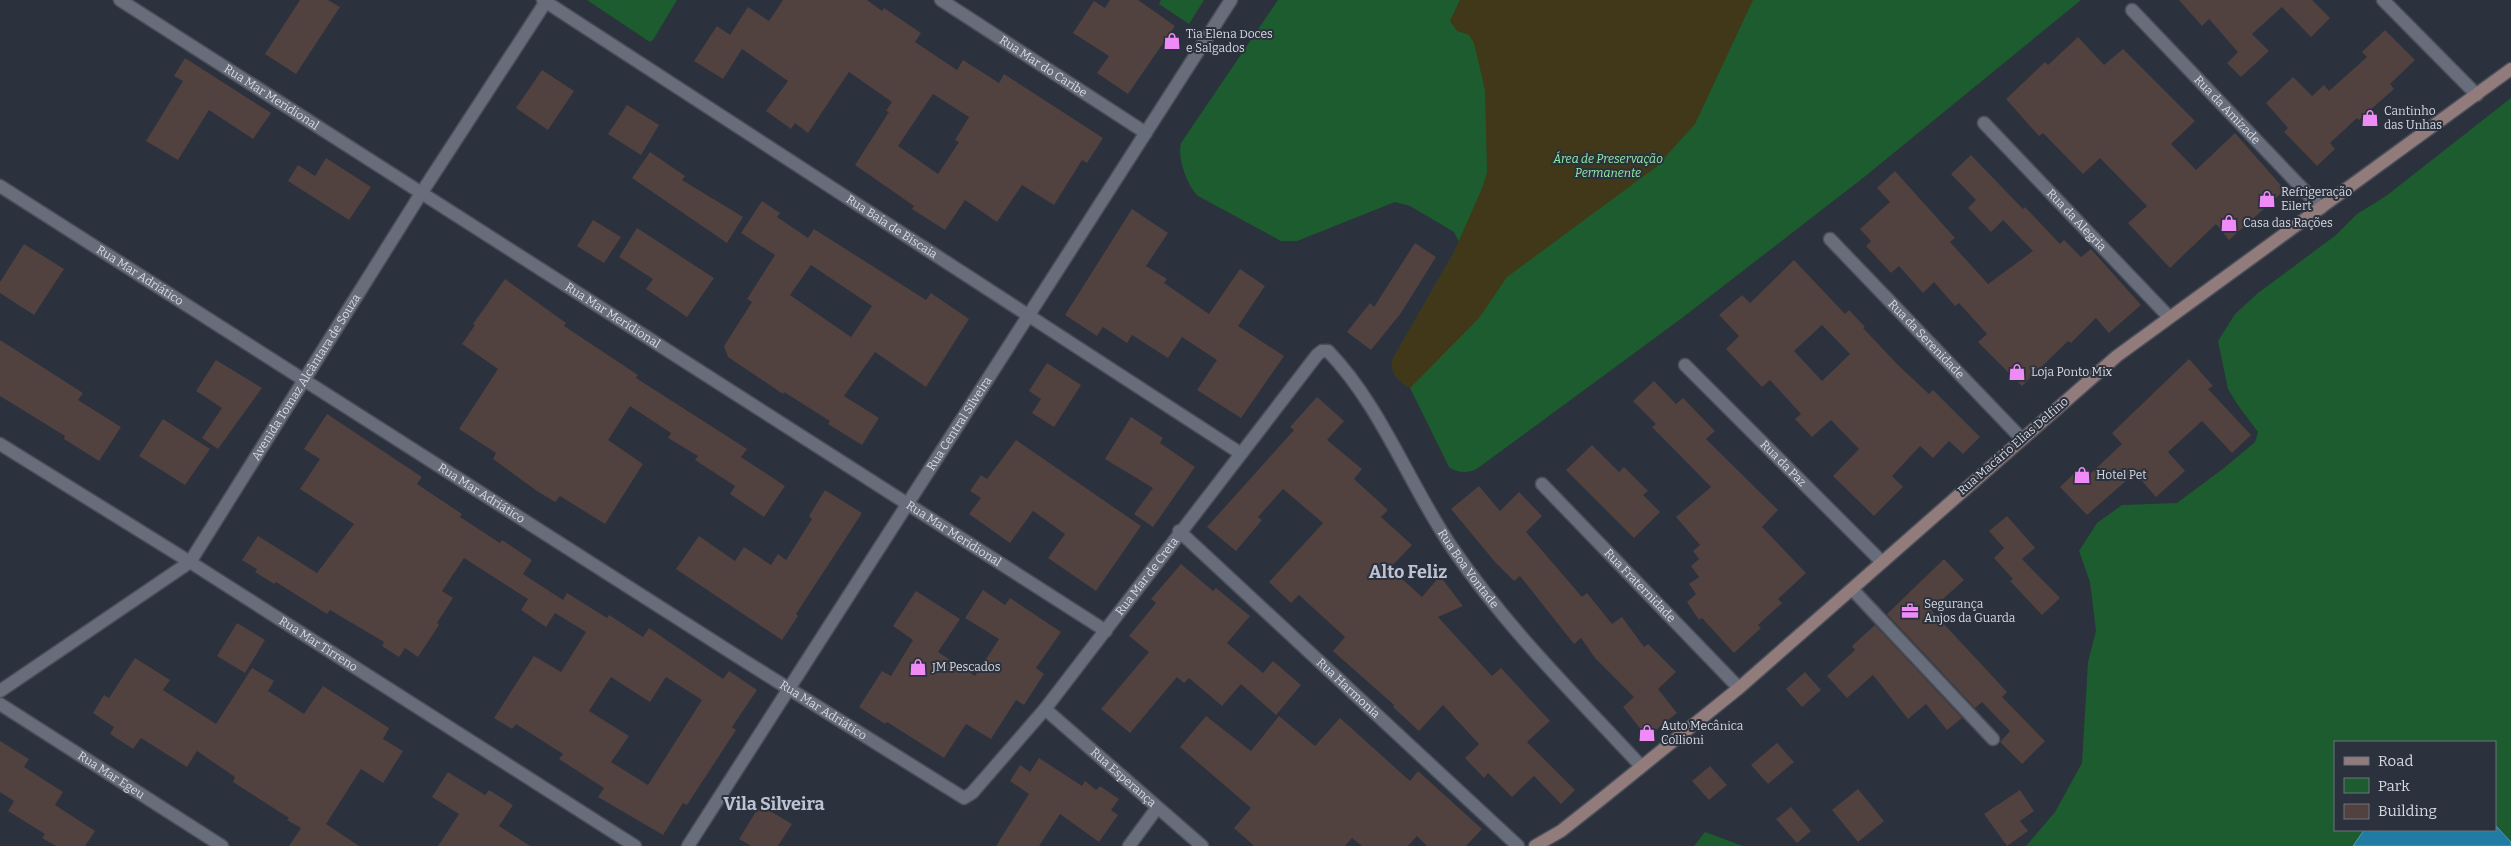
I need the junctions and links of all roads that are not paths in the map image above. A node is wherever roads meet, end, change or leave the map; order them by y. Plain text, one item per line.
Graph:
1 (120, 0) edge
2 (941, 0) edge
3 (1231, 0) edge
4 (2383, 0) edge
5 (545, 1) edge
6 (2132, 10) dead end
7 (2511, 69) edge
8 (2476, 95) junction
9 (1984, 123) dead end
10 (1146, 133) junction
11 (0, 186) edge
12 (422, 192) junction
13 (2321, 208) junction
14 (1830, 239) dead end
15 (1028, 314) junction
16 (2169, 317) junction
17 (1325, 350) joint
18 (1685, 365) dead end
19 (304, 381) junction
20 (2021, 438) junction
21 (0, 444) edge
22 (1240, 453) junction
23 (1542, 484) dead end
24 (908, 504) junction
25 (1179, 532) junction
26 (190, 562) junction
27 (1882, 562) junction
28 (1852, 589) junction
29 (1106, 631) junction
30 (1739, 688) junction
31 (789, 689) junction
32 (0, 691) edge
33 (0, 704) edge
34 (1045, 709) junction
35 (1993, 739) dead end
36 (1641, 766) junction
37 (964, 798) joint
38 (1157, 808) junction
39 (222, 846) edge
40 (635, 846) edge
41 (688, 846) edge
42 (1129, 846) edge
43 (1202, 846) edge
44 (1518, 846) edge
45 (1535, 846) edge

1 - 12 street, Rua Mar Meridional
2 - 10 street, Rua Mar do Caribe
3 - 10 street, Rua Central Silveira
4 - 8 street
5 - 12 street, Avenida Tomaz Alcântara de Souza
5 - 15 street, Rua Baía de Biscaia
6 - 13 street, Rua da Amizade
7 - 8 main road, Rua Macário Elias Delfino
8 - 13 main road, Rua Macário Elias Delfino
9 - 16 street, Rua da Alegria
10 - 15 street, Rua Central Silveira
11 - 19 street, Rua Mar Adriático
12 - 19 street, Avenida Tomaz Alcântara de Souza
12 - 24 street, Rua Mar Meridional
13 - 16 main road, Rua Macário Elias Delfino
14 - 20 street, Rua da Serenidade
15 - 22 street, Rua Baía de Biscaia
15 - 24 street, Rua Central Silveira
16 - 20 main road, Rua Macário Elias Delfino
17 - 22 street, Rua Mar de Creta
17 - 36 street, Rua Boa Vontade
18 - 27 street, Rua da Paz
19 - 26 street, Avenida Tomaz Alcântara de Souza
19 - 31 street, Rua Mar Adriático
20 - 27 main road, Rua Macário Elias Delfino
21 - 26 street, Rua Mar Tirreno
22 - 25 street, Rua Mar de Creta
23 - 30 street, Rua Fraternidade
24 - 29 street, Rua Mar Meridional
24 - 31 street, Rua Central Silveira
25 - 29 street, Rua Mar de Creta
25 - 44 street, Rua Harmonia
26 - 32 street, Avenida Tomaz Alcântara de Souza
26 - 40 street, Rua Mar Tirreno
27 - 28 main road, Rua Macário Elias Delfino
28 - 30 main road, Rua Macário Elias Delfino
28 - 35 street
29 - 34 street, Rua Mar de Creta
30 - 36 main road, Rua Macário Elias Delfino
31 - 37 street, Rua Mar Adriático
31 - 41 street, Rua Central Silveira
33 - 39 street, Rua Mar Egeu
34 - 37 street, Rua Mar de Creta
34 - 38 street, Rua Esperança
36 - 45 main road, Rua Macário Elias Delfino
38 - 42 street
38 - 43 street, Rua Esperança

